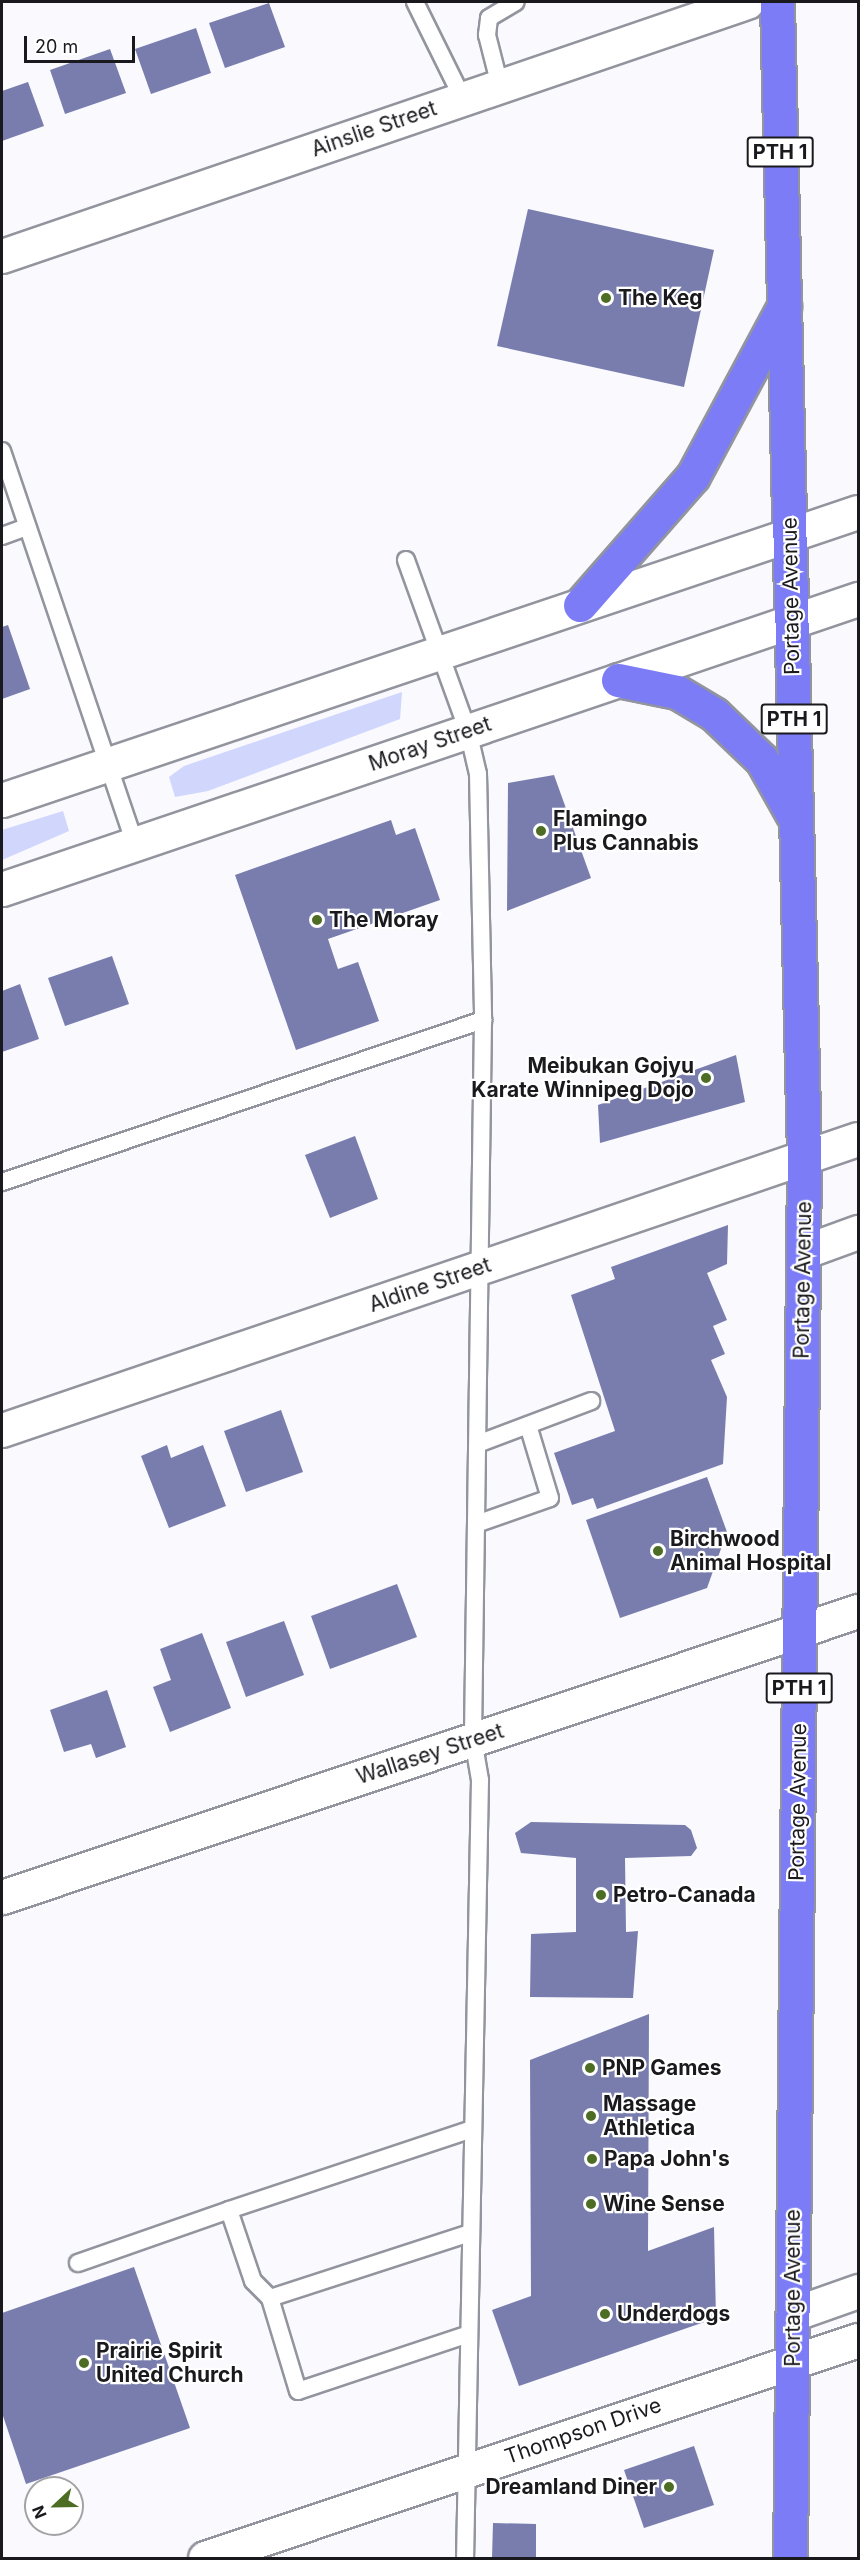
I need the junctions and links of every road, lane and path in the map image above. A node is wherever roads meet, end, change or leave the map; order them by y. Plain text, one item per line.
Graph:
1 (415, 2) edge
2 (516, 2) edge
3 (747, 2) edge
4 (777, 2) edge
5 (500, 86) junction
6 (463, 99) junction
7 (2, 256) edge
8 (786, 302) junction
9 (2, 451) edge
10 (858, 512) edge
11 (27, 527) junction
12 (789, 535) junction
13 (2, 536) edge
14 (406, 560) dead end
15 (858, 599) edge
16 (580, 605) junction
17 (791, 621) junction
18 (441, 655) junction
19 (618, 680) junction
20 (468, 731) junction
21 (108, 764) junction
22 (2, 800) edge
23 (795, 817) junction
24 (135, 844) junction
25 (2, 889) edge
26 (483, 1020) junction
27 (858, 1139) edge
28 (804, 1158) junction
29 (2, 1182) edge
30 (858, 1232) edge
31 (803, 1252) junction
32 (478, 1268) junction
33 (591, 1401) dead end
34 (528, 1425) junction
35 (2, 1430) edge
36 (480, 1443) junction
37 (479, 1523) junction
38 (858, 1611) edge
39 (800, 1631) junction
40 (473, 1739) junction
41 (2, 1896) edge
42 (472, 2129) junction
43 (229, 2210) junction
44 (470, 2233) junction
45 (78, 2263) dead end
46 (858, 2291) edge
47 (270, 2298) junction
48 (793, 2314) junction
49 (468, 2334) junction
50 (858, 2340) edge
51 (793, 2362) junction
52 (465, 2472) junction
53 (205, 2559) edge
54 (465, 2559) edge
55 (790, 2559) edge

1 - 6 lane
2 - 5 lane
3 - 5 street, Ainslie Street
4 - 8 highway, Portage Avenue / PTH 1
5 - 6 street, Ainslie Street
6 - 7 street, Ainslie Street
8 - 12 highway, Portage Avenue / PTH 1
8 - 16 highway
9 - 11 lane
10 - 12 street
11 - 13 lane
11 - 21 lane
12 - 16 street
12 - 17 highway, Portage Avenue / PTH 1
14 - 18 lane
15 - 17 street, Moray Street
16 - 18 street
17 - 19 street, Moray Street
17 - 23 highway, Portage Avenue / PTH 1
18 - 20 lane
18 - 21 street
19 - 20 street, Moray Street
19 - 23 highway
20 - 24 street, Moray Street
20 - 26 lane
21 - 22 street
21 - 24 lane
23 - 28 highway, Portage Avenue / PTH 1
24 - 25 street, Moray Street
26 - 29 lane
26 - 32 lane
27 - 28 street, Aldine Street
28 - 31 highway, Portage Avenue / PTH 1
28 - 32 street, Aldine Street
30 - 31 street
31 - 39 highway, Portage Avenue / PTH 1
32 - 35 street, Aldine Street
32 - 36 lane
33 - 34 lane
34 - 36 lane
34 - 37 lane
36 - 37 lane
37 - 40 lane
38 - 39 street, Wallasey Street
39 - 40 street, Wallasey Street
39 - 48 highway, Portage Avenue / PTH 1
40 - 41 street, Wallasey Street
40 - 42 lane
42 - 43 lane
42 - 44 lane
43 - 45 lane
43 - 47 lane
44 - 47 lane
44 - 49 lane
46 - 48 street
47 - 49 lane
48 - 51 highway, Portage Avenue / PTH 1
49 - 52 lane
50 - 51 street, Thompson Drive
51 - 52 street, Thompson Drive
51 - 55 highway, Portage Avenue / PTH 1
52 - 53 street, Thompson Drive
52 - 54 lane

